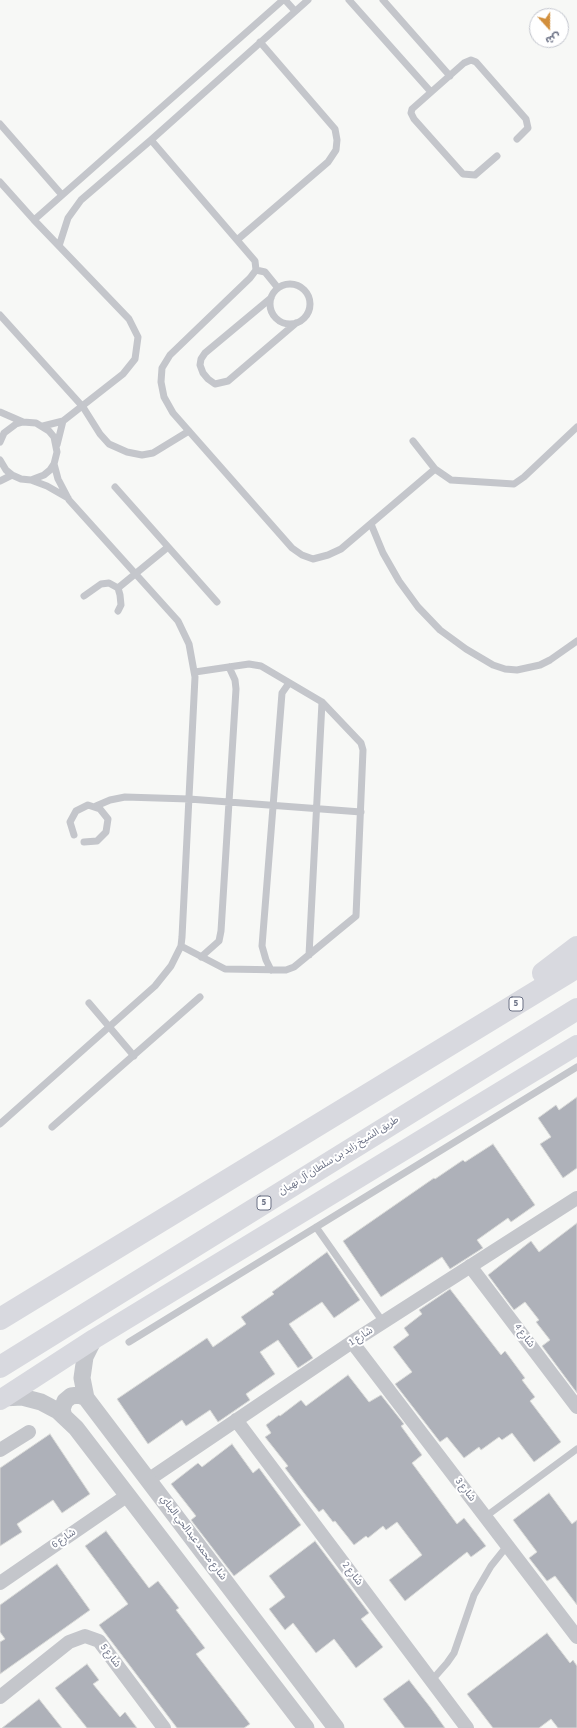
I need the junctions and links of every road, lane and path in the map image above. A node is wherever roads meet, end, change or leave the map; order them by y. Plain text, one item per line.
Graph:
1 (284, 0) edge
2 (308, 0) edge
3 (349, 0) edge
4 (383, 0) edge
5 (295, 11) junction
6 (260, 42) junction
7 (450, 76) junction
8 (431, 92) junction
9 (0, 124) edge
10 (517, 139) dead end
11 (151, 140) junction
12 (497, 156) dead end
13 (0, 182) edge
14 (62, 195) junction
15 (34, 220) junction
16 (237, 240) junction
17 (59, 246) junction
18 (256, 270) junction
19 (278, 288) junction
20 (271, 298) junction
21 (0, 315) edge
22 (296, 323) junction
23 (83, 407) junction
24 (0, 412) edge
25 (63, 421) junction
26 (23, 422) junction
27 (43, 426) junction
28 (577, 427) edge
29 (189, 431) junction
30 (0, 435) edge
31 (0, 441) edge
32 (413, 441) dead end
33 (57, 445) junction
34 (0, 460) edge
35 (54, 464) junction
36 (435, 469) junction
37 (12, 475) junction
38 (31, 480) junction
39 (0, 481) edge
40 (116, 487) dead end
41 (69, 500) junction
42 (371, 524) junction
43 (168, 547) junction
44 (136, 574) junction
45 (118, 588) junction
46 (84, 596) dead end
47 (217, 602) dead end
48 (118, 611) dead end
49 (577, 641) edge
50 (229, 667) junction
51 (195, 672) junction
52 (289, 683) junction
53 (322, 702) junction
54 (189, 800) junction
55 (228, 802) junction
56 (96, 806) junction
57 (274, 806) junction
58 (316, 809) junction
59 (361, 812) junction
60 (74, 835) dead end
61 (84, 842) dead end
62 (181, 946) junction
63 (577, 947) edge
64 (309, 955) junction
65 (201, 958) junction
66 (577, 967) edge
67 (271, 970) junction
68 (200, 997) dead end
69 (89, 1003) dead end
70 (577, 1009) edge
71 (577, 1023) edge
72 (109, 1027) junction
73 (455, 1041) junction
74 (521, 1043) junction
75 (577, 1045) edge
76 (134, 1056) junction
77 (577, 1067) edge
78 (0, 1124) edge
79 (52, 1127) dead end
80 (577, 1198) edge
81 (316, 1227) junction
82 (470, 1266) junction
83 (0, 1319) edge
84 (383, 1322) junction
85 (94, 1339) junction
86 (129, 1342) dead end
87 (352, 1342) junction
88 (0, 1367) edge
89 (86, 1398) junction
90 (2, 1399) edge
91 (577, 1407) edge
92 (64, 1417) junction
93 (236, 1420) junction
94 (29, 1432) dead end
95 (577, 1449) edge
96 (0, 1450) edge
97 (148, 1480) junction
98 (128, 1495) junction
99 (486, 1517) junction
100 (507, 1546) junction
101 (0, 1583) edge
102 (577, 1638) edge
103 (432, 1680) junction
104 (0, 1697) edge
105 (164, 1728) edge
106 (306, 1728) edge
107 (336, 1728) edge
108 (467, 1728) edge

1 - 5 lane
1 - 14 lane
2 - 5 lane
3 - 8 lane
4 - 7 lane
5 - 6 lane
6 - 11 lane
6 - 16 lane
7 - 8 lane
7 - 10 lane
8 - 12 lane
9 - 14 lane
11 - 16 lane
11 - 17 lane
13 - 15 lane
14 - 15 lane
15 - 17 lane
16 - 18 lane
17 - 23 lane
18 - 19 lane
18 - 29 lane
19 - 20 lane
19 - 22 lane
20 - 22 lane
20 - 22 lane
21 - 23 lane
23 - 25 lane
23 - 29 lane
24 - 26 lane
25 - 27 lane
25 - 33 lane
26 - 27 lane
26 - 31 lane
27 - 33 lane
28 - 36 lane
29 - 42 lane
30 - 31 lane
32 - 36 lane
33 - 35 lane
34 - 37 lane
35 - 38 lane
35 - 41 lane
36 - 42 lane
37 - 38 lane
37 - 39 lane
38 - 41 lane
40 - 43 lane
41 - 44 lane
42 - 49 lane
43 - 44 lane
43 - 47 lane
44 - 45 lane
44 - 51 lane
45 - 46 lane
45 - 48 lane
50 - 51 lane
50 - 52 lane
50 - 55 lane
51 - 54 lane
52 - 53 lane
52 - 57 lane
53 - 58 lane
53 - 59 lane
54 - 55 lane
54 - 56 lane
54 - 62 lane
55 - 57 lane
55 - 65 lane
56 - 60 lane
56 - 61 lane
57 - 58 lane
57 - 67 lane
58 - 59 lane
58 - 64 lane
59 - 64 lane
62 - 65 lane
62 - 72 lane
63 - 73 highway
64 - 67 lane
65 - 67 lane
66 - 73 highway, 5
68 - 76 lane
69 - 72 lane
70 - 74 highway, طريق الشيخ زايد بن سلطان آل نهيان / 5
71 - 74 highway
72 - 76 lane
72 - 78 lane
73 - 83 highway, 5
74 - 88 highway, طريق الشيخ زايد بن سلطان آل نهيان / 5
75 - 85 main road
76 - 79 lane
77 - 81 lane
80 - 82 street, شارع 1
81 - 84 lane
81 - 86 lane
82 - 84 street, شارع 1
82 - 91 street, شارع 4
84 - 87 street, شارع 1
85 - 89 street, شارع محمد عبدالحي البناي
85 - 90 main road
87 - 93 street, شارع 1
87 - 99 street, شارع 3
89 - 92 street
89 - 97 street, شارع محمد عبدالحي البناي
90 - 92 street
92 - 98 street
93 - 97 street, شارع 1
93 - 103 street, شارع 2
94 - 96 street
95 - 99 lane
97 - 107 street, شارع محمد عبدالحي البناي
98 - 101 street, شارع 6
98 - 106 street
99 - 100 street, شارع 3
100 - 102 street, شارع 3
100 - 103 lane
103 - 108 street, شارع 2
104 - 105 street, شارع 5

